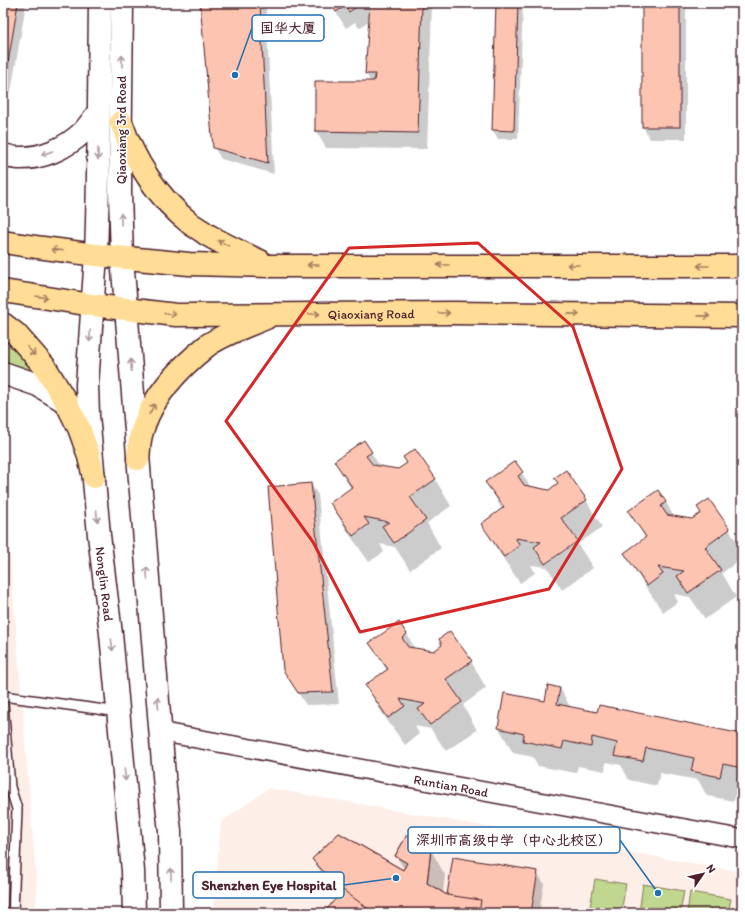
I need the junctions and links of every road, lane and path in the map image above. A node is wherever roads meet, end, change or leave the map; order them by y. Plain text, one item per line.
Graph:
1 (100, 3) edge
2 (122, 3) edge
3 (98, 112) junction
4 (121, 122) junction
5 (3, 155) edge
6 (3, 242) edge
7 (96, 255) junction
8 (122, 258) junction
9 (271, 266) junction
10 (742, 266) edge
11 (3, 291) edge
12 (92, 306) junction
13 (127, 310) junction
14 (275, 314) junction
15 (742, 316) edge
16 (3, 324) edge
17 (3, 373) edge
18 (66, 402) junction
19 (138, 459) junction
20 (94, 477) junction
21 (3, 696) edge
22 (3, 704) edge
23 (119, 712) junction
24 (160, 732) junction
25 (6, 786) edge
26 (742, 840) edge
27 (13, 913) edge
28 (134, 913) edge
29 (171, 913) edge

1 - 3 main road, Qiaoxiang 3rd Road
4 -> 2 main road, Qiaoxiang 3rd Road
3 -> 5 main road
3 -> 7 main road, Qiaoxiang 3rd Road
8 -> 4 main road, Qiaoxiang 3rd Road
9 -> 4 main road
7 -> 6 main road
7 - 8 main road
7 - 12 main road, Nonglin Road
8 - 9 main road
8 - 13 main road
10 -> 9 main road
11 -> 12 main road, Qiaoxiang Road
12 - 13 main road, Qiaoxiang Road
12 -> 20 main road, Nonglin Road
13 -> 14 main road, Qiaoxiang Road
19 -> 13 main road
14 -> 15 main road, Qiaoxiang Road
19 -> 14 main road
16 -> 18 main road
17 - 18 main road
18 - 20 main road
24 -> 19 main road
20 -> 23 main road, Nonglin Road
21 - 23 lane
22 - 25 lane
23 -> 28 main road, Nonglin Road
24 - 26 street, Runtian Road
29 -> 24 main road
25 - 27 lane

